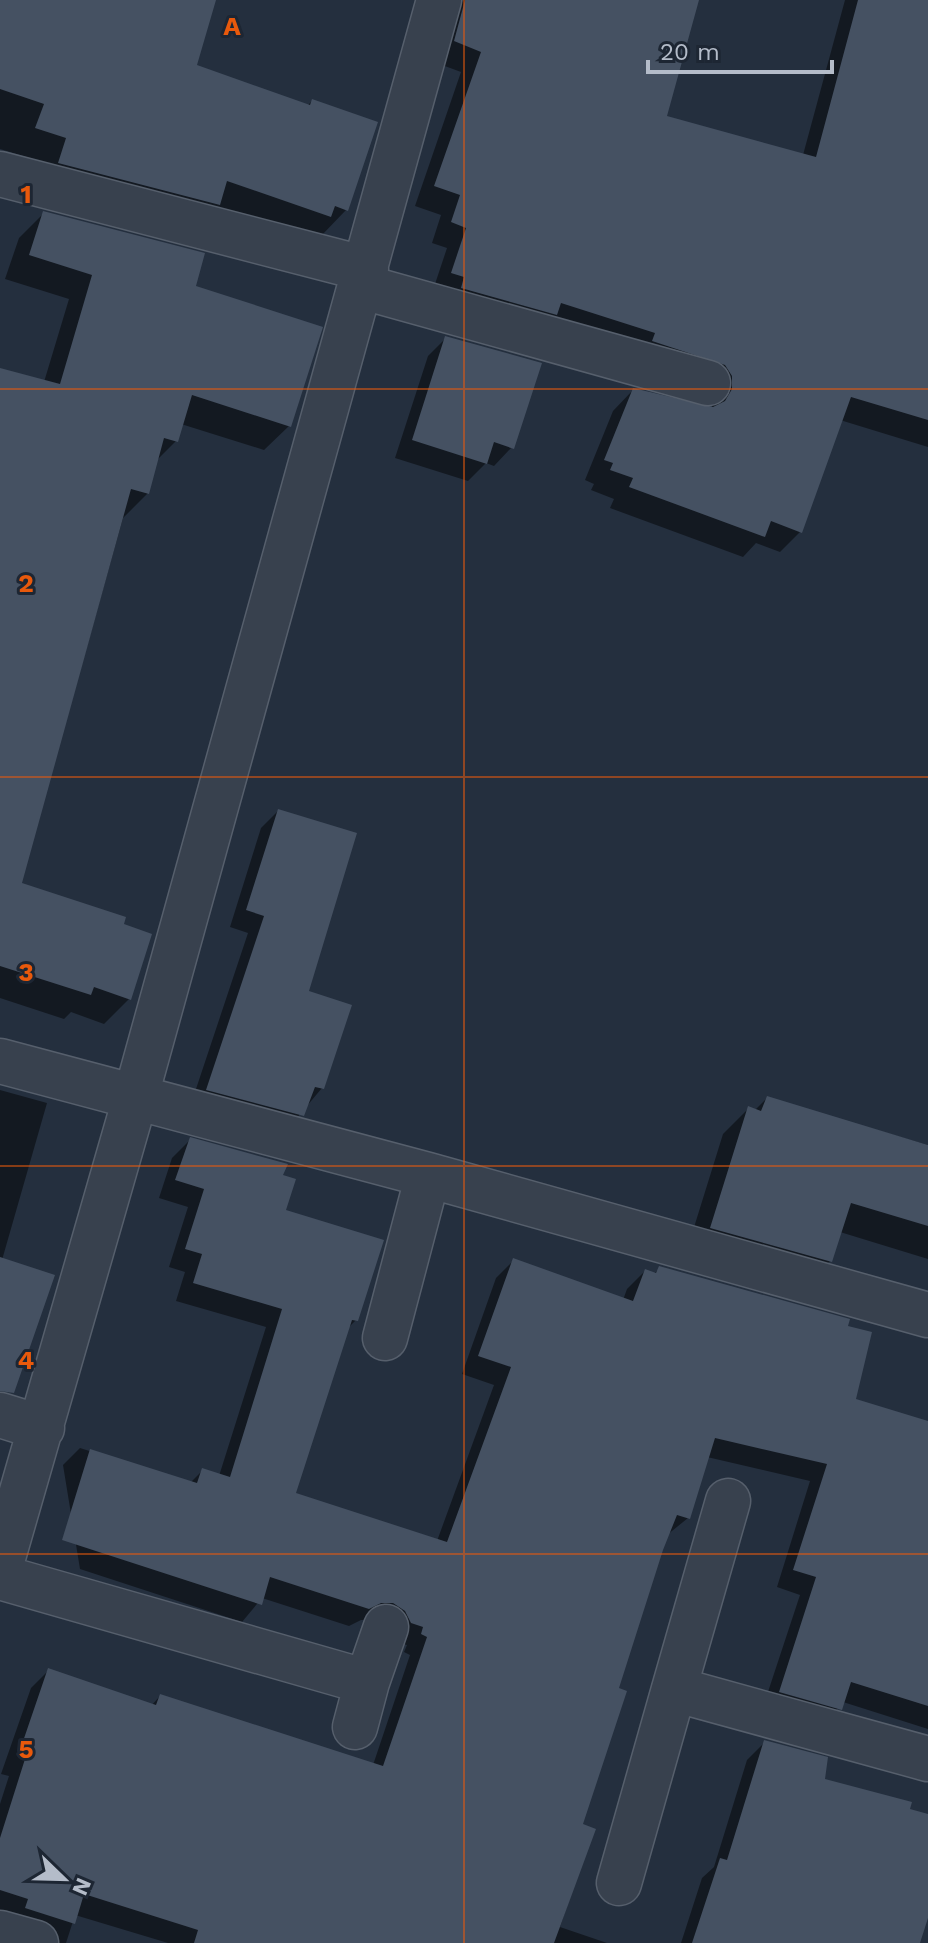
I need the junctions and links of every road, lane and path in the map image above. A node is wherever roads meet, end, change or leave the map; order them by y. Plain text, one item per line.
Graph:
1 (439, 0) edge
2 (0, 174) edge
3 (363, 278) junction
4 (708, 383) dead end
5 (0, 1061) edge
6 (135, 1099) junction
7 (428, 1175) junction
8 (928, 1315) edge
9 (385, 1338) dead end
10 (0, 1415) edge
11 (42, 1428) junction
12 (728, 1501) dead end
13 (0, 1568) edge
14 (0, 1577) edge
15 (386, 1627) dead end
16 (367, 1682) junction
17 (674, 1689) junction
18 (355, 1727) dead end
19 (928, 1759) edge
20 (619, 1883) dead end
21 (0, 1933) edge
22 (36, 1943) edge

1 - 3 street
2 - 3 street
3 - 4 street
3 - 6 street
5 - 6 street
6 - 7 street
6 - 11 street
7 - 8 street
7 - 9 street
10 - 11 street
11 - 13 street
12 - 17 street
14 - 16 street
15 - 16 street
16 - 18 street
17 - 19 street
17 - 20 street
21 - 22 street

